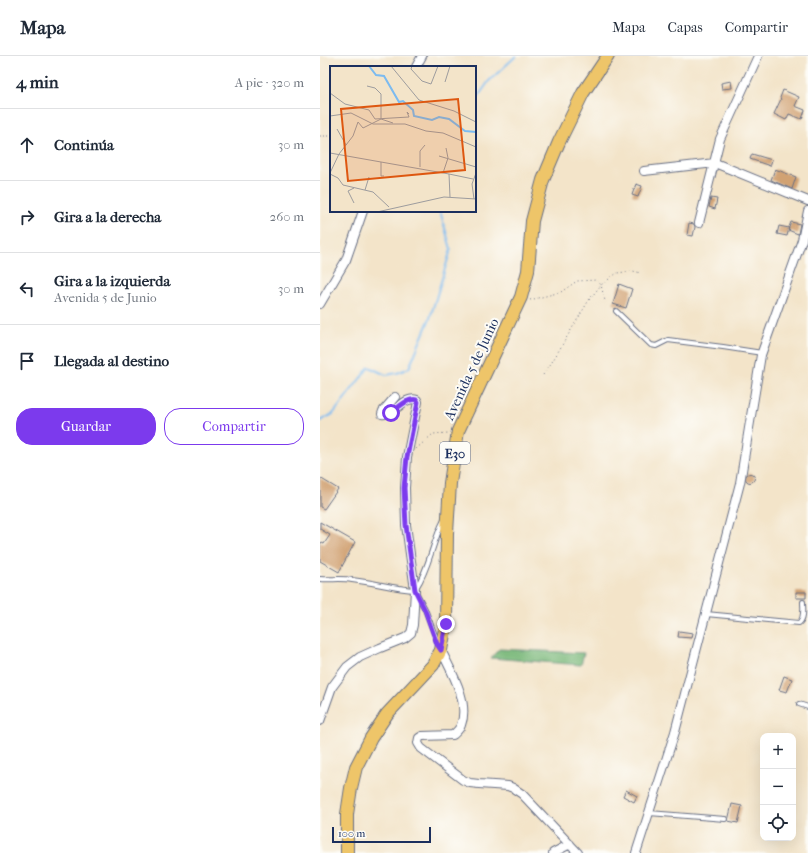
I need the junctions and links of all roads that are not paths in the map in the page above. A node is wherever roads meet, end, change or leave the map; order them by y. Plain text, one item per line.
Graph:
1 (422, 56) edge
2 (608, 56) edge
3 (758, 56) edge
4 (417, 66) edge
5 (715, 163) junction
6 (644, 171) dead end
7 (808, 201) edge
8 (363, 212) edge
9 (808, 212) edge
10 (699, 223) dead end
11 (320, 304) edge
12 (616, 311) dead end
13 (762, 353) junction
14 (395, 398) dead end
15 (448, 512) junction
16 (320, 579) edge
17 (415, 590) junction
18 (803, 602) dead end
19 (706, 614) junction
20 (441, 650) junction
21 (799, 704) dead end
22 (808, 707) edge
23 (320, 721) edge
24 (649, 813) junction
25 (725, 819) dead end
26 (570, 844) junction
27 (347, 853) edge
28 (553, 853) edge
29 (578, 853) edge
30 (636, 853) edge

1 - 4 street
2 - 15 main road, Avenida 5 de Junio / E30
3 - 5 street
5 - 6 street
5 - 7 street
5 - 10 street
8 - 11 street
9 - 13 street
12 - 13 lane
13 - 19 street
14 - 17 street
15 - 17 lane
15 - 20 main road, Avenida 5 de Junio / E30
16 - 17 lane
17 - 20 lane
17 - 23 street
18 - 19 lane
19 - 24 street
20 - 26 street
20 - 27 main road, Avenida 5 de Junio / E30
21 - 22 lane
24 - 25 lane
24 - 30 street
26 - 28 street
26 - 29 street

